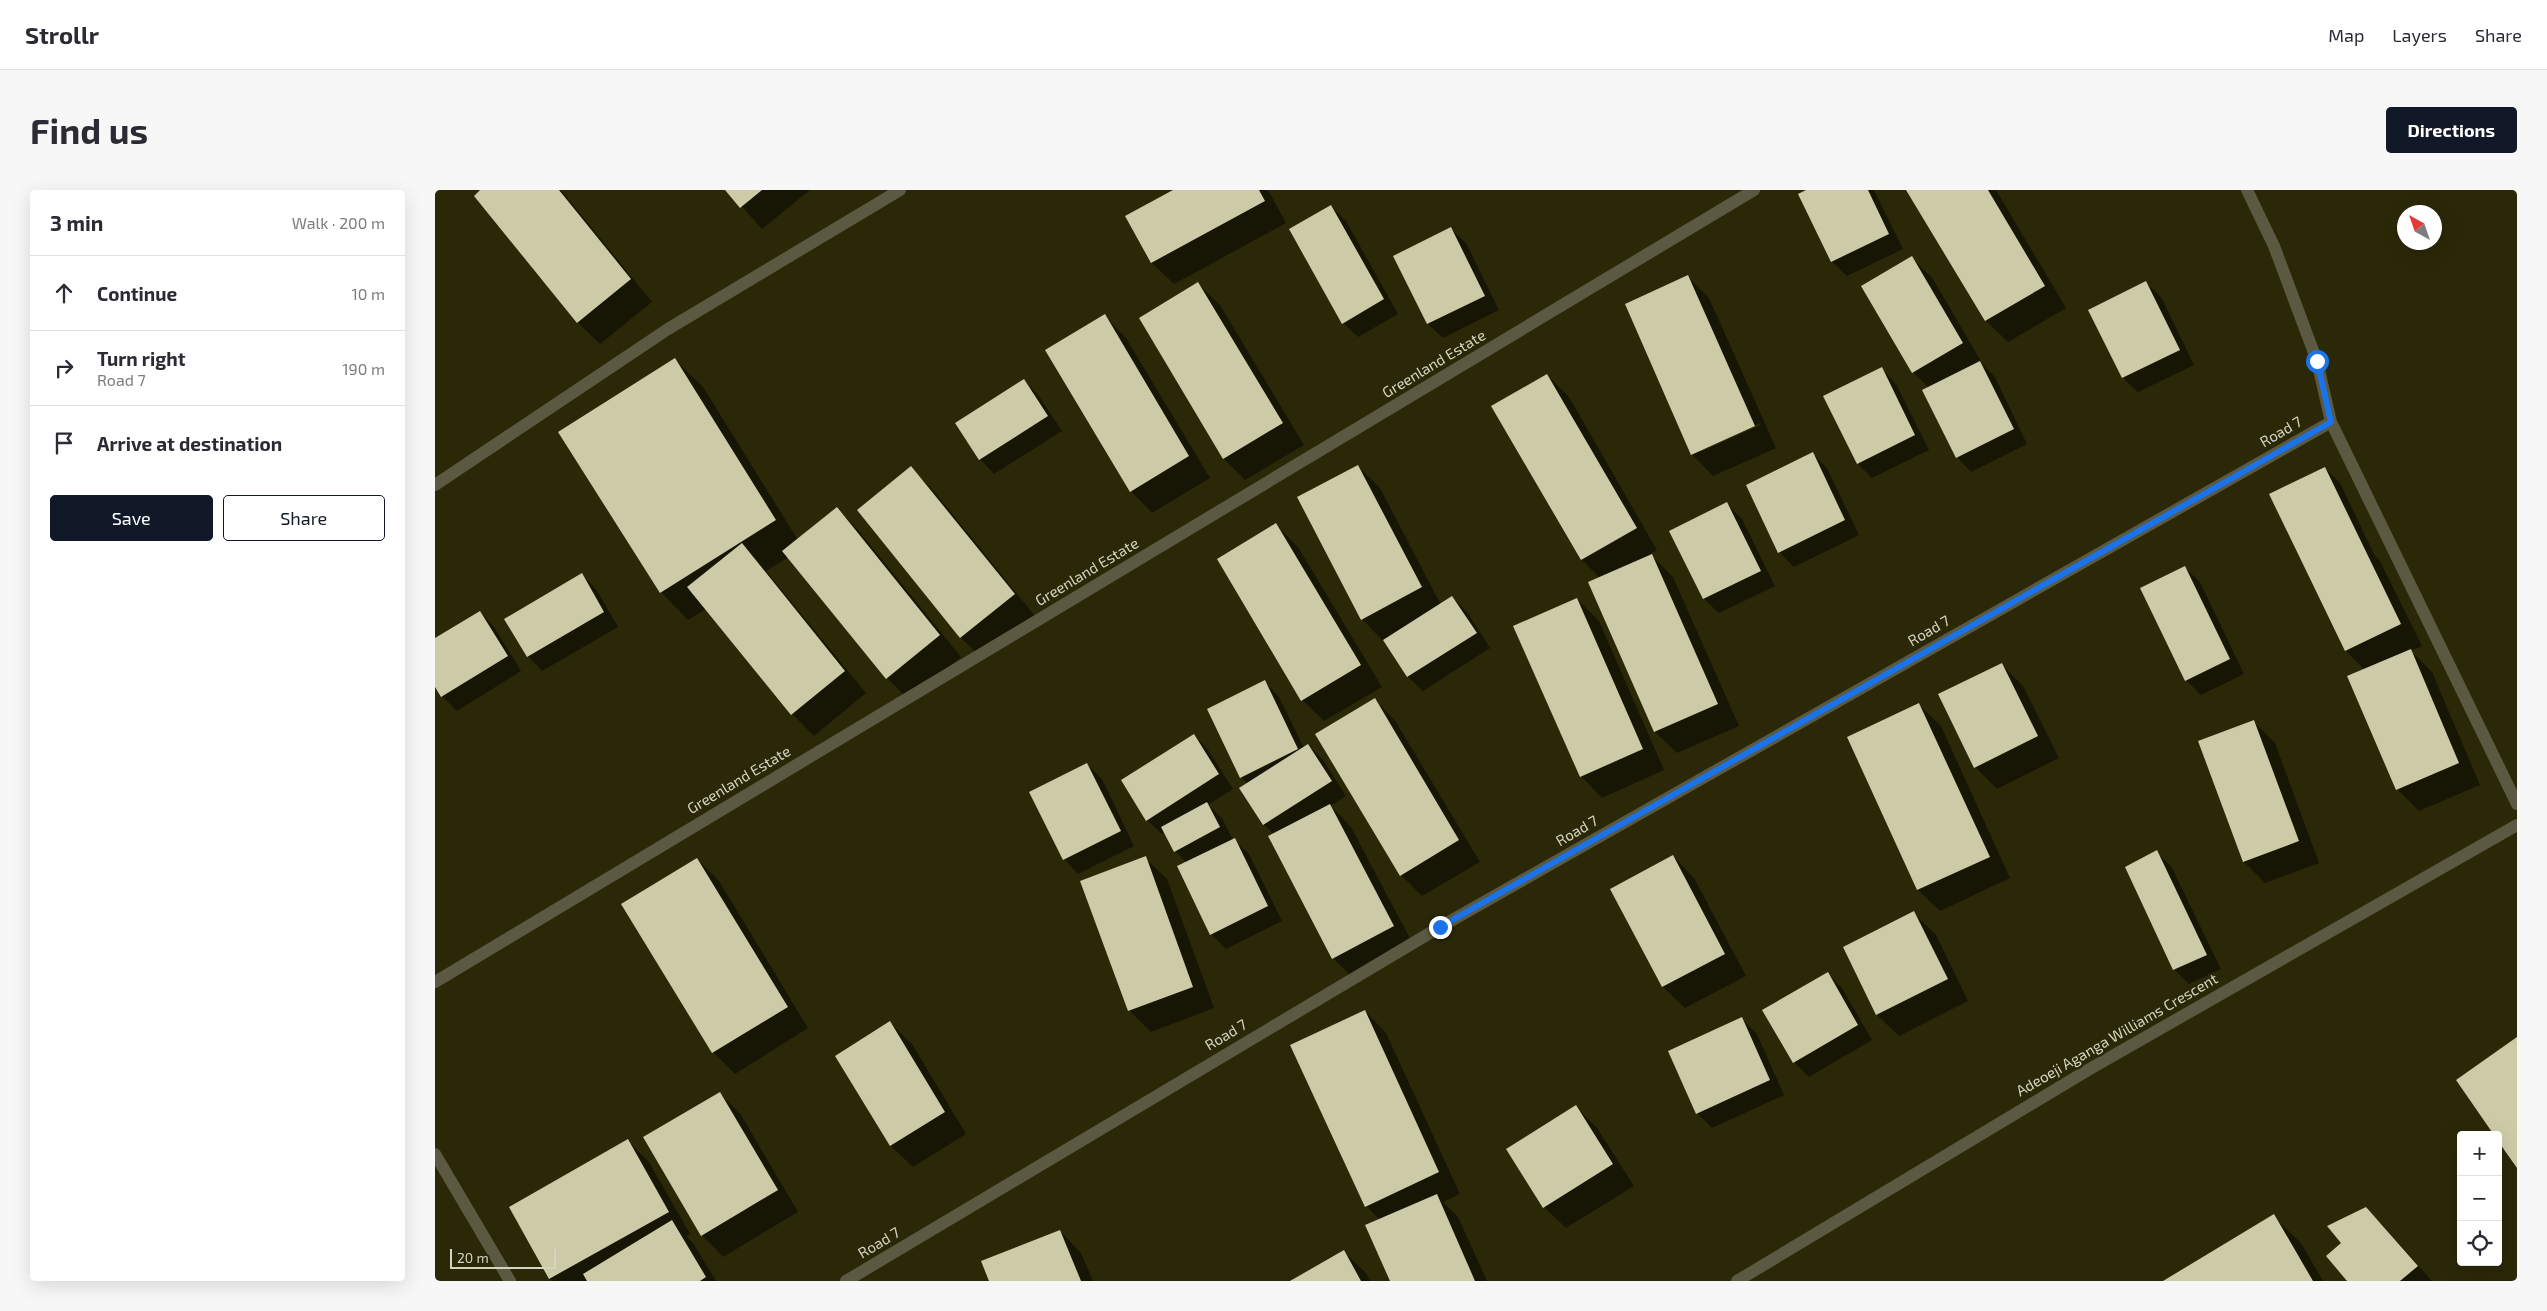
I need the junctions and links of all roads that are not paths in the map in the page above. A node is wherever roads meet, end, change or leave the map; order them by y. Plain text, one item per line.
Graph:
1 (900, 190) edge
2 (1754, 190) edge
3 (2247, 190) edge
4 (2331, 422) junction
5 (435, 484) edge
6 (2517, 804) edge
7 (2517, 825) edge
8 (435, 982) edge
9 (435, 1154) edge
10 (509, 1281) edge
11 (846, 1281) edge
12 (1737, 1281) edge

1 - 5 street
2 - 8 street, Greenland Estate
3 - 4 street
4 - 6 street
4 - 11 street, Road 7
7 - 12 street, Adeoeji Aganga Williams Crescent
9 - 10 street

